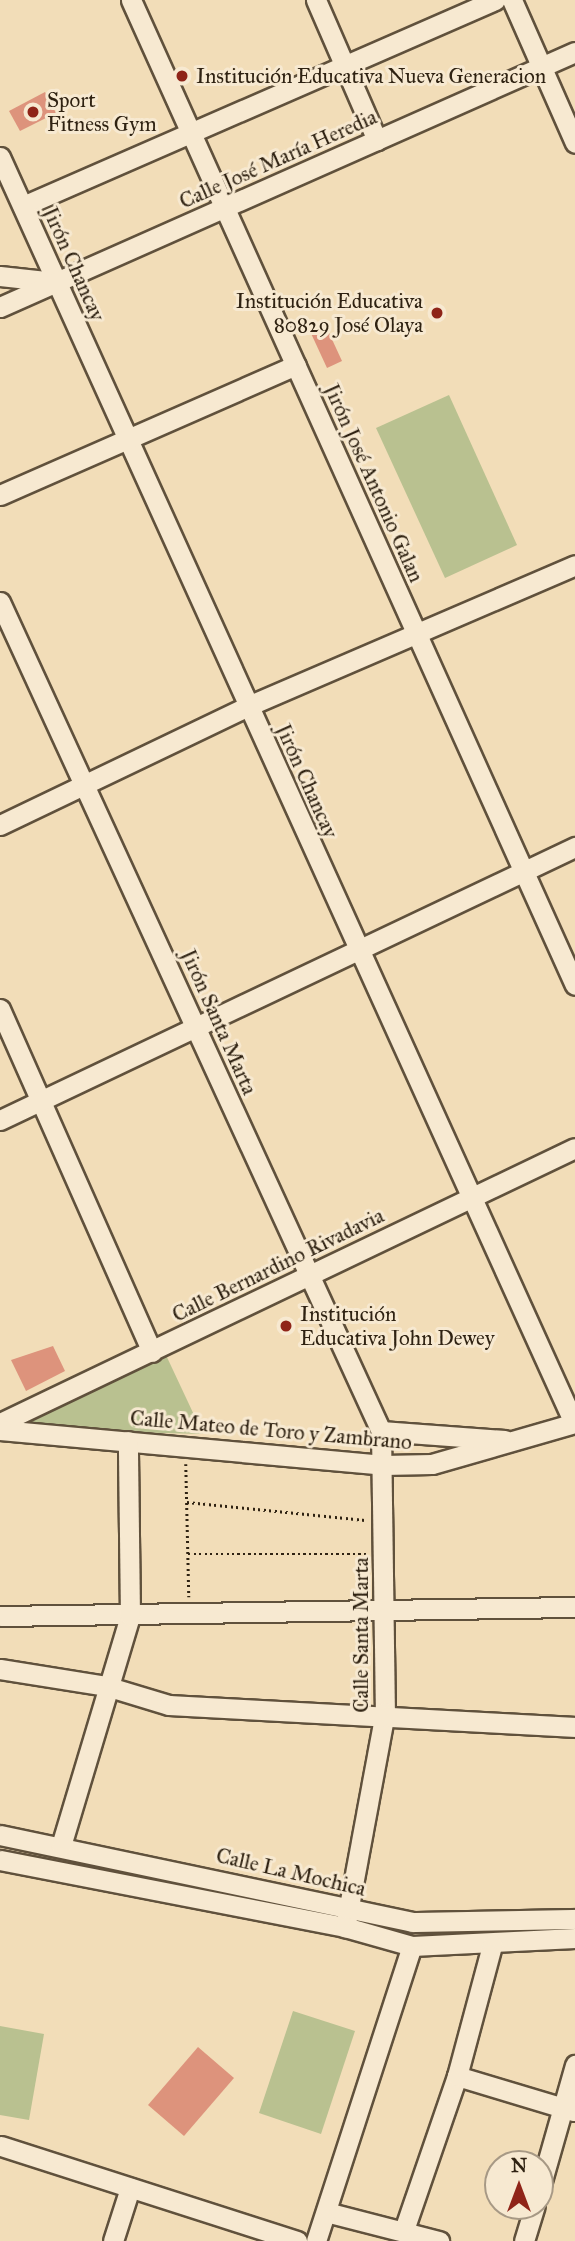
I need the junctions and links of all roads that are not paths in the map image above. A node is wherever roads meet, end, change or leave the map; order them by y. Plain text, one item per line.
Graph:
1 (131, 0) edge
2 (316, 0) edge
3 (495, 0) edge
4 (512, 0) edge
5 (575, 51) edge
6 (344, 66) junction
7 (541, 67) junction
8 (192, 135) junction
9 (377, 140) junction
10 (575, 144) edge
11 (0, 157) edge
12 (23, 206) junction
13 (225, 207) junction
14 (0, 276) edge
15 (57, 282) junction
16 (0, 307) edge
17 (296, 365) junction
18 (127, 440) junction
19 (0, 495) edge
20 (575, 565) edge
21 (0, 602) edge
22 (416, 632) junction
23 (248, 706) junction
24 (85, 789) junction
25 (0, 825) edge
26 (575, 847) edge
27 (524, 871) junction
28 (357, 948) junction
29 (575, 985) edge
30 (0, 1009) edge
31 (196, 1023) junction
32 (42, 1100) junction
33 (0, 1121) edge
34 (575, 1148) edge
35 (472, 1198) junction
36 (307, 1276) junction
37 (152, 1352) junction
38 (0, 1423) edge
39 (575, 1423) edge
40 (0, 1430) edge
41 (380, 1431) junction
42 (128, 1441) junction
43 (524, 1441) junction
44 (383, 1465) junction
45 (575, 1607) edge
46 (383, 1611) junction
47 (0, 1616) edge
48 (130, 1616) junction
49 (0, 1669) edge
50 (106, 1686) junction
51 (386, 1712) junction
52 (575, 1727) edge
53 (0, 1835) edge
54 (61, 1846) junction
55 (0, 1860) edge
56 (347, 1917) junction
57 (575, 1919) edge
58 (575, 1938) edge
59 (492, 1945) junction
60 (412, 1946) junction
61 (575, 2065) edge
62 (457, 2076) junction
63 (569, 2110) edge
64 (0, 2145) edge
65 (554, 2150) edge
66 (130, 2188) junction
67 (326, 2212) junction
68 (531, 2220) edge
69 (404, 2230) junction
70 (113, 2241) edge
71 (298, 2241) edge
72 (316, 2241) edge
73 (439, 2241) edge
74 (524, 2241) edge

1 - 8 street, Jirón José Antonio Galan
2 - 6 street
3 - 6 street
4 - 7 street
5 - 7 street, Calle José María Heredia
6 - 8 street
6 - 9 street
7 - 9 street, Calle José María Heredia
7 - 10 street
8 - 12 street
8 - 13 street, Jirón José Antonio Galan
9 - 13 street, Calle José María Heredia
11 - 12 street, Jirón Chancay
12 - 15 street, Jirón Chancay
13 - 15 street, Calle José María Heredia
13 - 17 street, Jirón José Antonio Galan
14 - 15 street
15 - 16 street, Calle José María Heredia
15 - 18 street, Jirón Chancay
17 - 18 street
17 - 22 street, Jirón José Antonio Galan
18 - 19 street
18 - 23 street, Jirón Chancay
20 - 22 street
21 - 24 street, Jirón Santa Marta
22 - 23 street
22 - 27 street, Jirón José Antonio Galan
23 - 24 street
23 - 28 street, Jirón Chancay
24 - 25 street
24 - 31 street, Jirón Santa Marta
26 - 27 street
27 - 28 street
27 - 29 street, Jirón José Antonio Galan
28 - 31 street
28 - 35 street, Jirón Chancay
30 - 32 street
31 - 32 street
31 - 36 street, Jirón Santa Marta
32 - 33 street
32 - 37 street
34 - 35 street, Calle Bernardino Rivadavia
35 - 36 street, Calle Bernardino Rivadavia
35 - 39 street, Jirón Chancay
36 - 37 street, Calle Bernardino Rivadavia
36 - 41 street, Jirón Santa Marta
37 - 38 street, Calle Bernardino Rivadavia
39 - 43 street, Calle Mateo de Toro y Zambrano
40 - 42 street, Calle Mateo de Toro y Zambrano
41 - 43 street
41 - 44 street, Jirón Santa Marta
42 - 44 street, Calle Mateo de Toro y Zambrano
42 - 48 street
43 - 44 street, Calle Mateo de Toro y Zambrano
44 - 46 street, Calle Santa Marta
45 - 46 street
46 - 48 street
46 - 51 street, Calle Santa Marta
47 - 48 street
48 - 50 street
49 - 50 street
50 - 51 street
50 - 54 street
51 - 52 street
51 - 56 street, Calle Santa Marta
53 - 54 street, Calle La Mochica
54 - 56 street, Calle La Mochica
55 - 56 street, Calle La Mochica
56 - 57 street, Calle La Mochica
56 - 60 street, Calle La Mochica
58 - 59 street, Calle La Mochica
59 - 60 street, Calle La Mochica
59 - 62 street
60 - 67 street
61 - 63 street
62 - 63 street
62 - 69 street
63 - 65 street
64 - 66 street
66 - 70 street
66 - 71 street
67 - 69 street
67 - 72 street
68 - 74 street
69 - 73 street

